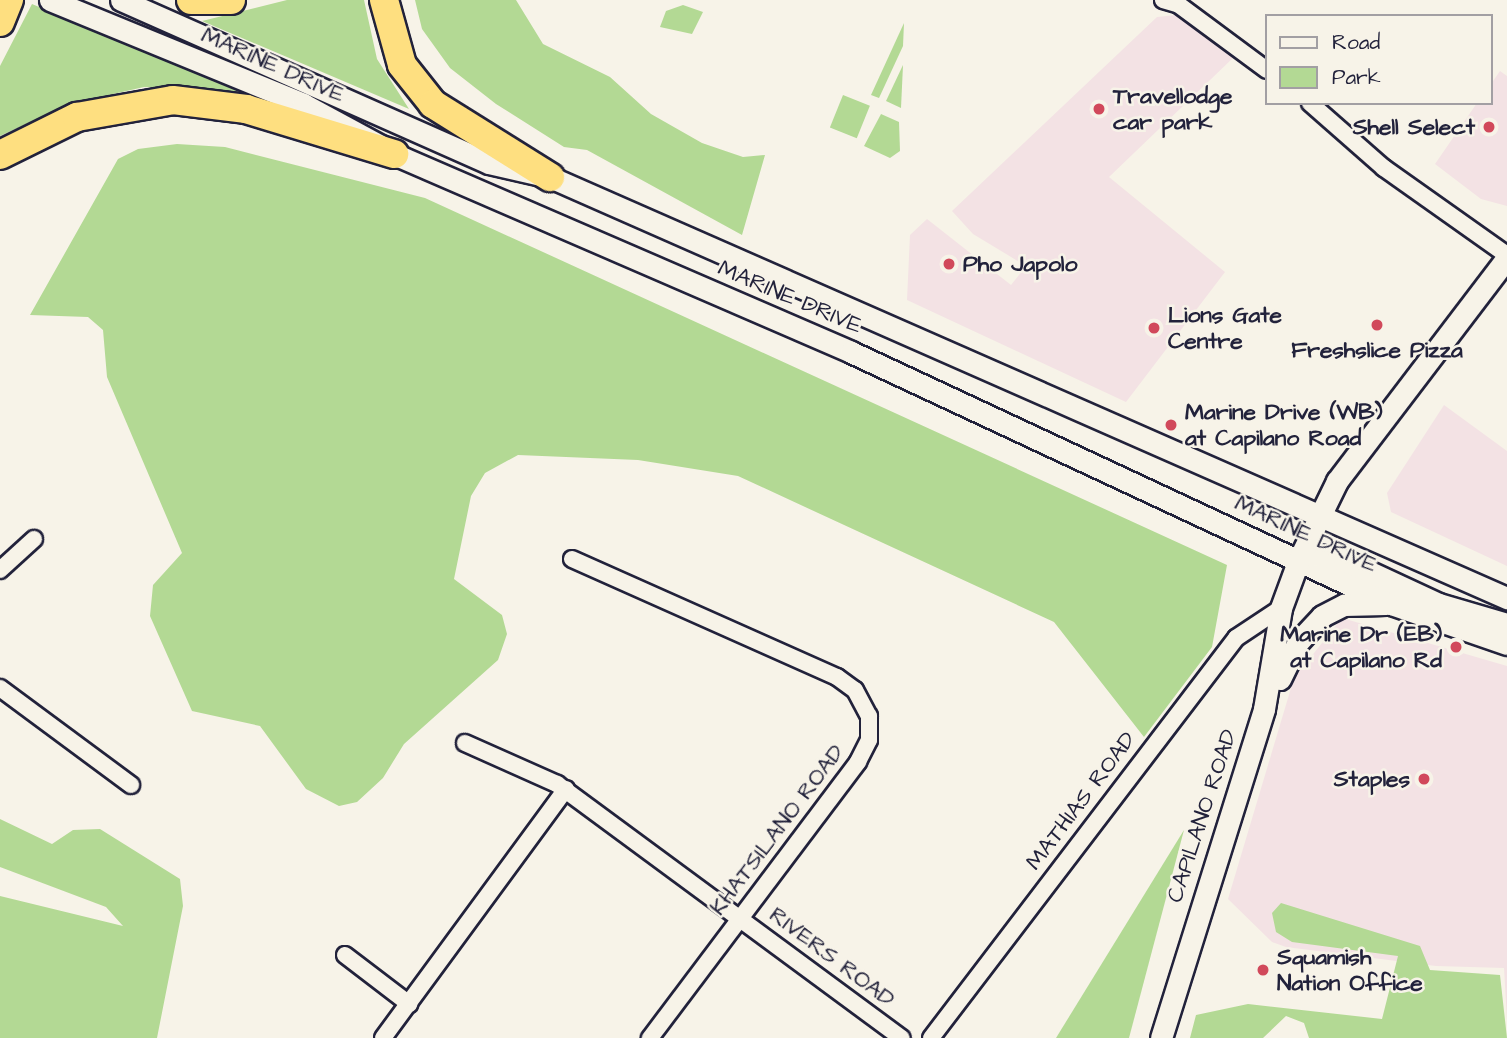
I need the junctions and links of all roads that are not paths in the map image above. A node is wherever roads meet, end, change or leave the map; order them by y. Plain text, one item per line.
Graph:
1 (9, 0) edge
2 (51, 0) edge
3 (121, 0) edge
4 (191, 0) edge
5 (231, 0) edge
6 (384, 0) edge
7 (1163, 0) edge
8 (0, 22) edge
9 (1266, 69) edge
10 (1312, 105) edge
11 (394, 154) junction
12 (0, 155) edge
13 (550, 177) junction
14 (1507, 256) edge
15 (1320, 515) junction
16 (34, 540) dead end
17 (572, 559) dead end
18 (1299, 559) junction
19 (0, 570) edge
20 (1507, 598) edge
21 (1391, 604) junction
22 (1281, 608) junction
23 (1507, 624) edge
24 (1507, 644) edge
25 (0, 688) edge
26 (1265, 709) junction
27 (465, 743) dead end
28 (131, 785) dead end
29 (566, 789) junction
30 (741, 917) junction
31 (345, 955) dead end
32 (409, 1004) junction
33 (383, 1038) edge
34 (650, 1038) edge
35 (902, 1038) edge
36 (931, 1038) edge
37 (1161, 1038) edge

1 - 8 highway
2 - 11 main road, MARINE DRIVE
3 - 13 main road, MARINE DRIVE
4 - 5 highway
6 - 13 highway
7 - 9 street
10 - 14 street
11 - 12 highway
11 - 18 main road, MARINE DRIVE
13 - 15 main road, MARINE DRIVE
14 - 15 main road
15 - 18 main road
15 - 20 main road, MARINE DRIVE
16 - 19 street
17 - 30 street, KHATSILANO ROAD
18 - 21 main road, MARINE DRIVE
18 - 22 main road, CAPILANO ROAD
18 - 23 main road
21 - 24 main road, MARINE DRIVE
21 - 26 main road
22 - 26 main road, CAPILANO ROAD
22 - 36 street, MATHIAS ROAD
25 - 28 street
26 - 37 main road, CAPILANO ROAD
27 - 29 street, RIVERS ROAD
29 - 30 street, RIVERS ROAD
29 - 32 street
30 - 34 street, KHATSILANO ROAD
30 - 35 street, RIVERS ROAD
31 - 32 street
32 - 33 street

